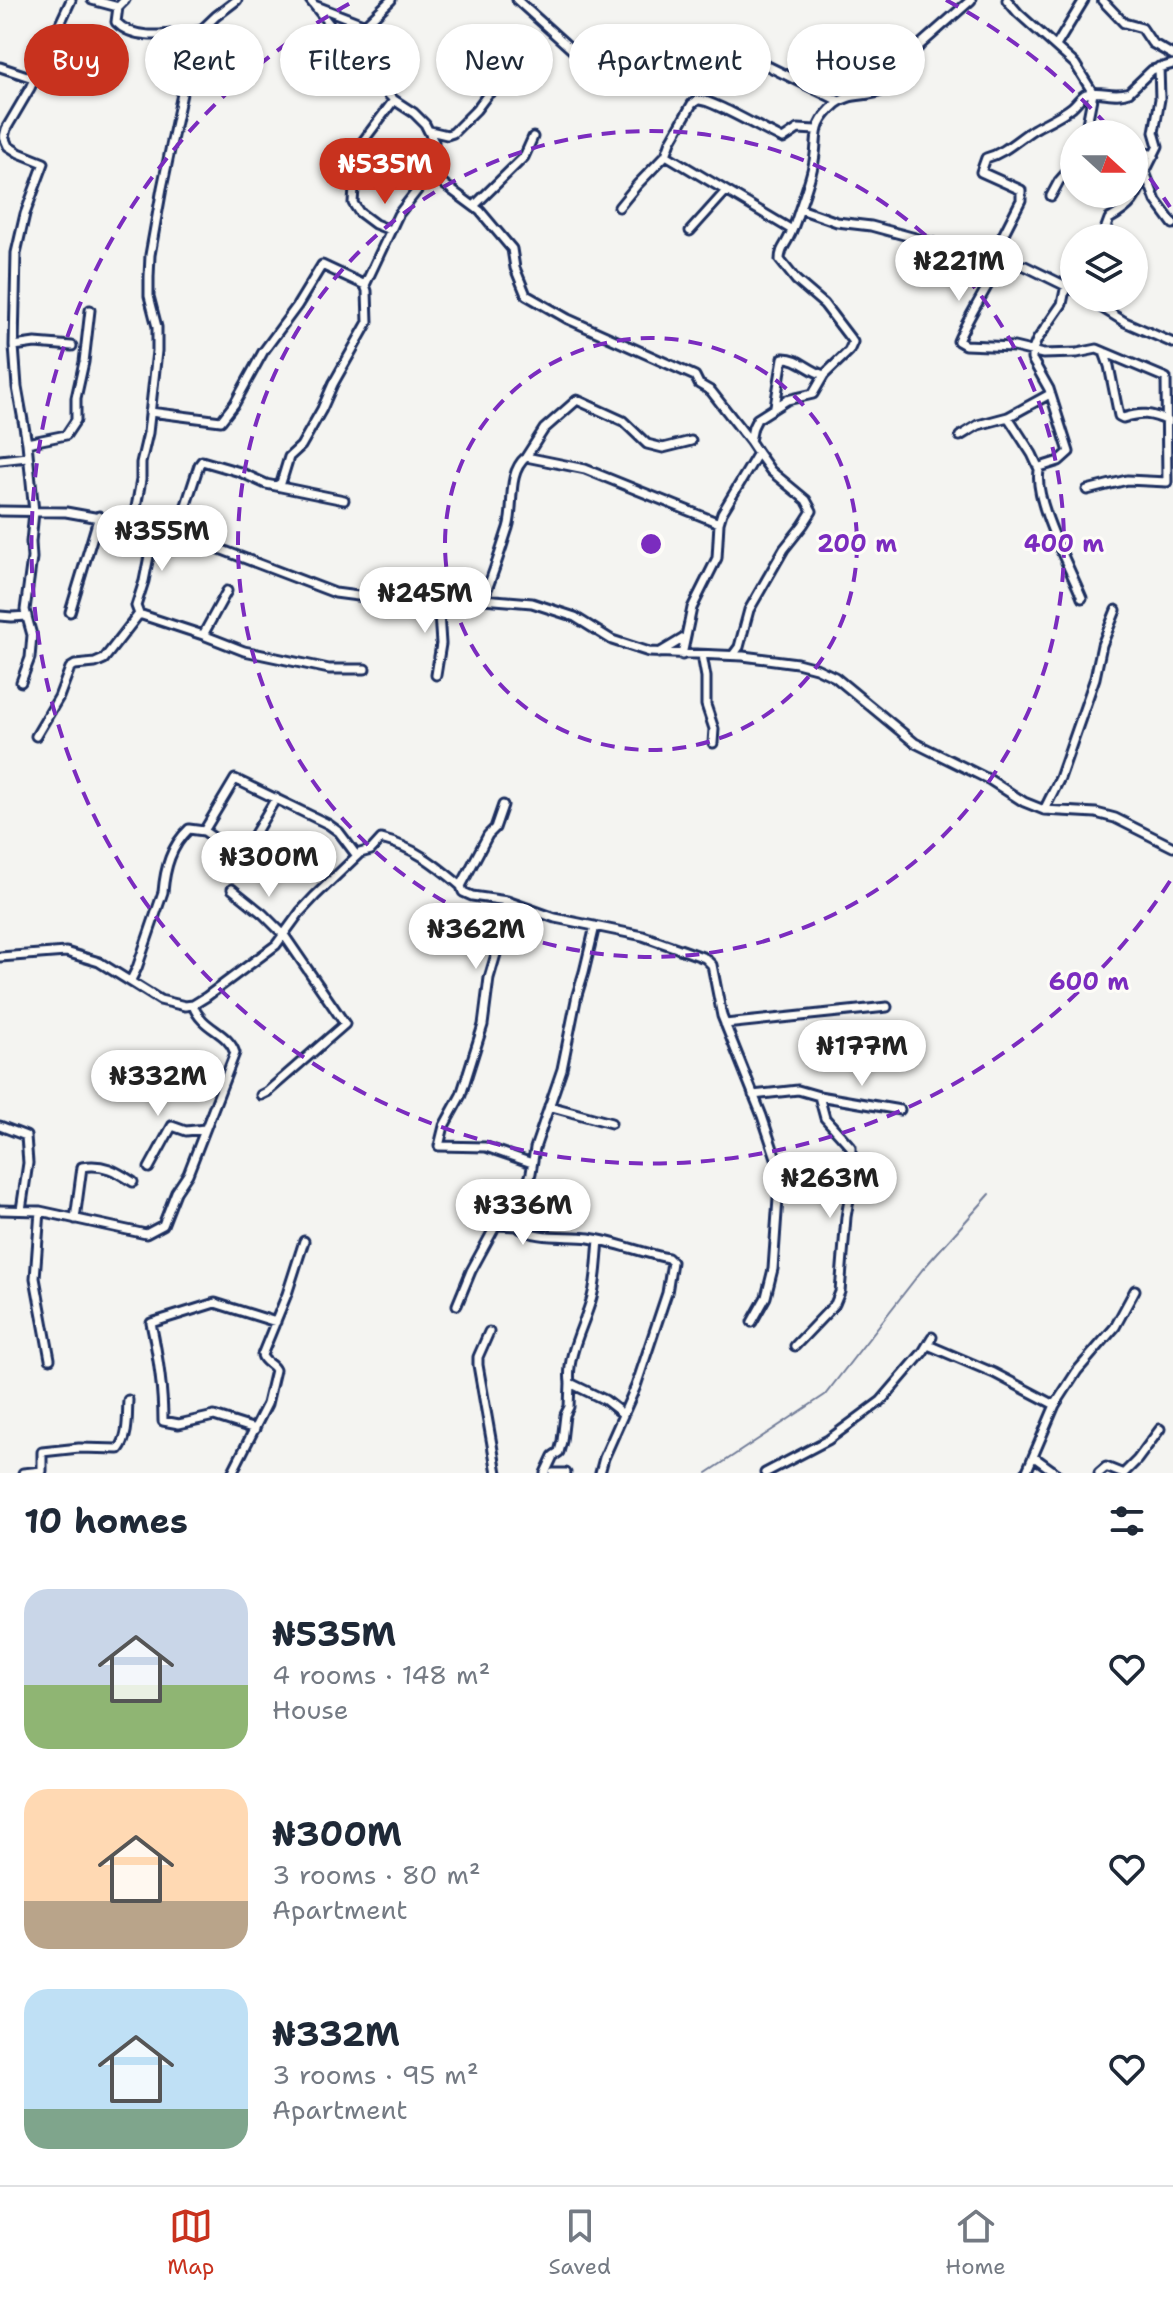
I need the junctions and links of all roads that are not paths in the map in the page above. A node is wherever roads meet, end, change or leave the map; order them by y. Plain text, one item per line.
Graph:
1 (71, 0) edge
2 (92, 0) edge
3 (125, 0) edge
4 (237, 0) edge
5 (391, 0) edge
6 (517, 0) edge
7 (971, 0) edge
8 (1007, 0) edge
9 (1084, 0) edge
10 (1102, 0) edge
11 (311, 2) edge
12 (118, 7) junction
13 (60, 24) edge
14 (208, 24) edge
15 (145, 35) edge
16 (1056, 46) junction
17 (569, 47) edge
18 (1173, 55) edge
19 (1173, 64) edge
20 (0, 67) edge
21 (1159, 67) junction
22 (771, 68) edge
23 (24, 75) edge
24 (1093, 93) junction
25 (25, 96) edge
26 (182, 96) edge
27 (486, 96) edge
28 (394, 100) junction
29 (839, 101) junction
30 (1088, 120) edge
31 (816, 130) junction
32 (430, 131) junction
33 (533, 137) dead end
34 (3, 143) edge
35 (1148, 154) edge
36 (666, 155) junction
37 (1154, 155) junction
38 (1148, 163) edge
39 (429, 170) junction
40 (1060, 180) edge
41 (1148, 182) edge
42 (726, 191) junction
43 (1051, 196) dead end
44 (474, 206) junction
45 (619, 207) dead end
46 (1126, 208) edge
47 (800, 209) junction
48 (1107, 224) edge
49 (1173, 224) edge
50 (390, 230) junction
51 (792, 230) junction
52 (690, 231) dead end
53 (1000, 261) junction
54 (1060, 282) edge
55 (365, 285) junction
56 (1060, 307) edge
57 (90, 310) dead end
58 (1109, 312) edge
59 (1173, 343) edge
60 (14, 346) junction
61 (72, 346) dead end
62 (1032, 352) junction
63 (1104, 352) junction
64 (824, 375) junction
65 (1050, 394) junction
66 (775, 406) junction
67 (150, 412) junction
68 (1008, 417) junction
69 (1168, 421) junction
70 (960, 436) dead end
71 (691, 441) dead end
72 (750, 441) junction
73 (27, 443) junction
74 (758, 453) junction
75 (27, 457) junction
76 (526, 457) junction
77 (0, 460) edge
78 (1039, 469) junction
79 (276, 486) junction
80 (1087, 490) dead end
81 (344, 500) dead end
82 (0, 511) edge
83 (34, 512) junction
84 (99, 516) junction
85 (719, 523) junction
86 (133, 524) junction
87 (157, 532) junction
88 (227, 591) dead end
89 (438, 598) junction
90 (1082, 598) dead end
91 (483, 599) junction
92 (1116, 610) dead end
93 (70, 612) dead end
94 (139, 614) junction
95 (0, 616) edge
96 (27, 616) junction
97 (203, 635) junction
98 (684, 638) junction
99 (659, 653) junction
100 (682, 655) junction
101 (702, 655) junction
102 (733, 655) junction
103 (365, 669) dead end
104 (436, 675) dead end
105 (21, 682) dead end
106 (36, 736) dead end
107 (713, 743) dead end
108 (276, 798) junction
109 (503, 805) dead end
110 (1044, 810) junction
111 (204, 831) junction
112 (1173, 847) edge
113 (357, 856) junction
114 (461, 886) junction
115 (232, 889) dead end
116 (507, 901) junction
117 (595, 926) junction
118 (284, 935) junction
119 (0, 957) edge
120 (131, 980) junction
121 (193, 1005) junction
122 (887, 1007) dead end
123 (725, 1024) junction
124 (261, 1095) dead end
125 (753, 1095) junction
126 (819, 1096) junction
127 (549, 1106) junction
128 (900, 1110) dead end
129 (611, 1123) dead end
130 (0, 1126) edge
131 (205, 1129) junction
132 (532, 1163) junction
133 (149, 1168) dead end
134 (133, 1182) dead end
135 (0, 1210) edge
136 (21, 1210) junction
137 (40, 1211) junction
138 (75, 1219) junction
139 (517, 1226) junction
140 (599, 1240) junction
141 (304, 1241) dead end
142 (1135, 1290) dead end
143 (457, 1305) dead end
144 (276, 1322) junction
145 (752, 1322) dead end
146 (489, 1332) dead end
147 (795, 1346) dead end
148 (50, 1359) dead end
149 (570, 1383) junction
150 (128, 1400) dead end
151 (1055, 1405) junction
152 (623, 1414) junction
153 (255, 1429) junction
154 (1160, 1429) dead end
155 (1034, 1457) junction
156 (23, 1473) edge
157 (232, 1473) edge
158 (497, 1473) edge
159 (545, 1473) edge
160 (553, 1473) edge
161 (566, 1473) edge
162 (600, 1473) edge
163 (765, 1473) edge
164 (1026, 1473) edge
165 (1056, 1473) edge
166 (1099, 1473) edge
167 (1122, 1473) edge

1 - 13 street
2 - 12 street
3 - 12 street
4 - 14 street
5 - 11 street
6 - 17 street
7 - 29 street
8 - 16 street
9 - 16 street
10 - 18 street
11 - 28 street
12 - 15 street
16 - 24 street
19 - 21 street
20 - 23 street
21 - 24 street
21 - 37 street
22 - 29 street
24 - 30 street
24 - 53 street
25 - 34 street
26 - 67 street
27 - 32 street
28 - 32 street
28 - 50 street
29 - 31 street
31 - 36 street
31 - 47 street
32 - 39 street
33 - 44 street
34 - 60 street
35 - 37 street
36 - 42 street
36 - 45 street
37 - 38 street
39 - 44 street
39 - 50 street
40 - 43 street
41 - 49 street
42 - 51 street
42 - 52 street
44 - 72 street
46 - 48 street
47 - 51 street
47 - 53 street
50 - 55 street
51 - 64 street
53 - 54 street
53 - 62 street
55 - 67 street
55 - 79 street
56 - 62 street
57 - 73 street
58 - 59 street
60 - 61 street
60 - 73 street
62 - 63 street
62 - 65 street
63 - 69 street
63 - 69 street
64 - 66 street
64 - 66 street
65 - 68 street
65 - 78 street
66 - 72 street
67 - 86 street
68 - 70 street
68 - 78 street
69 - 80 street
71 - 76 street
72 - 74 street
73 - 75 street
74 - 85 street
74 - 102 street
75 - 77 street
75 - 83 street
76 - 85 street
76 - 91 street
78 - 90 street
79 - 81 street
79 - 87 street
82 - 83 street
83 - 84 street
83 - 96 street
84 - 86 street
84 - 93 street
85 - 98 street
86 - 87 street
87 - 89 street
87 - 94 street
88 - 97 street
89 - 91 street
89 - 104 street
91 - 99 street
92 - 110 street
94 - 97 street
94 - 106 street
95 - 96 street
96 - 105 street
97 - 103 street
98 - 99 street
98 - 100 street
99 - 100 street
100 - 101 street
101 - 102 street
101 - 107 street
102 - 110 street
108 - 111 street
108 - 111 street
108 - 113 street
109 - 114 street
110 - 112 street
111 - 120 street
113 - 114 street
113 - 118 street
114 - 116 street
115 - 118 street
116 - 117 street
116 - 132 street
117 - 123 street
117 - 127 street
118 - 121 street
118 - 124 street
119 - 120 street
120 - 121 street
121 - 131 street
122 - 123 street
123 - 125 street
125 - 126 street
125 - 145 street
126 - 128 street
126 - 147 street
127 - 129 street
127 - 132 street
130 - 136 street
131 - 133 street
131 - 138 street
132 - 139 street
134 - 138 street
135 - 136 street
136 - 137 street
137 - 138 street
137 - 148 street
139 - 140 street
139 - 143 street
140 - 149 street
140 - 152 street
141 - 144 street
142 - 151 street
144 - 153 street
144 - 153 street
146 - 158 street
149 - 152 street
149 - 159 street
150 - 156 street
151 - 155 street
151 - 163 street
152 - 162 street
153 - 157 street
154 - 167 street
155 - 164 street
155 - 165 street
160 - 161 street
166 - 167 street

